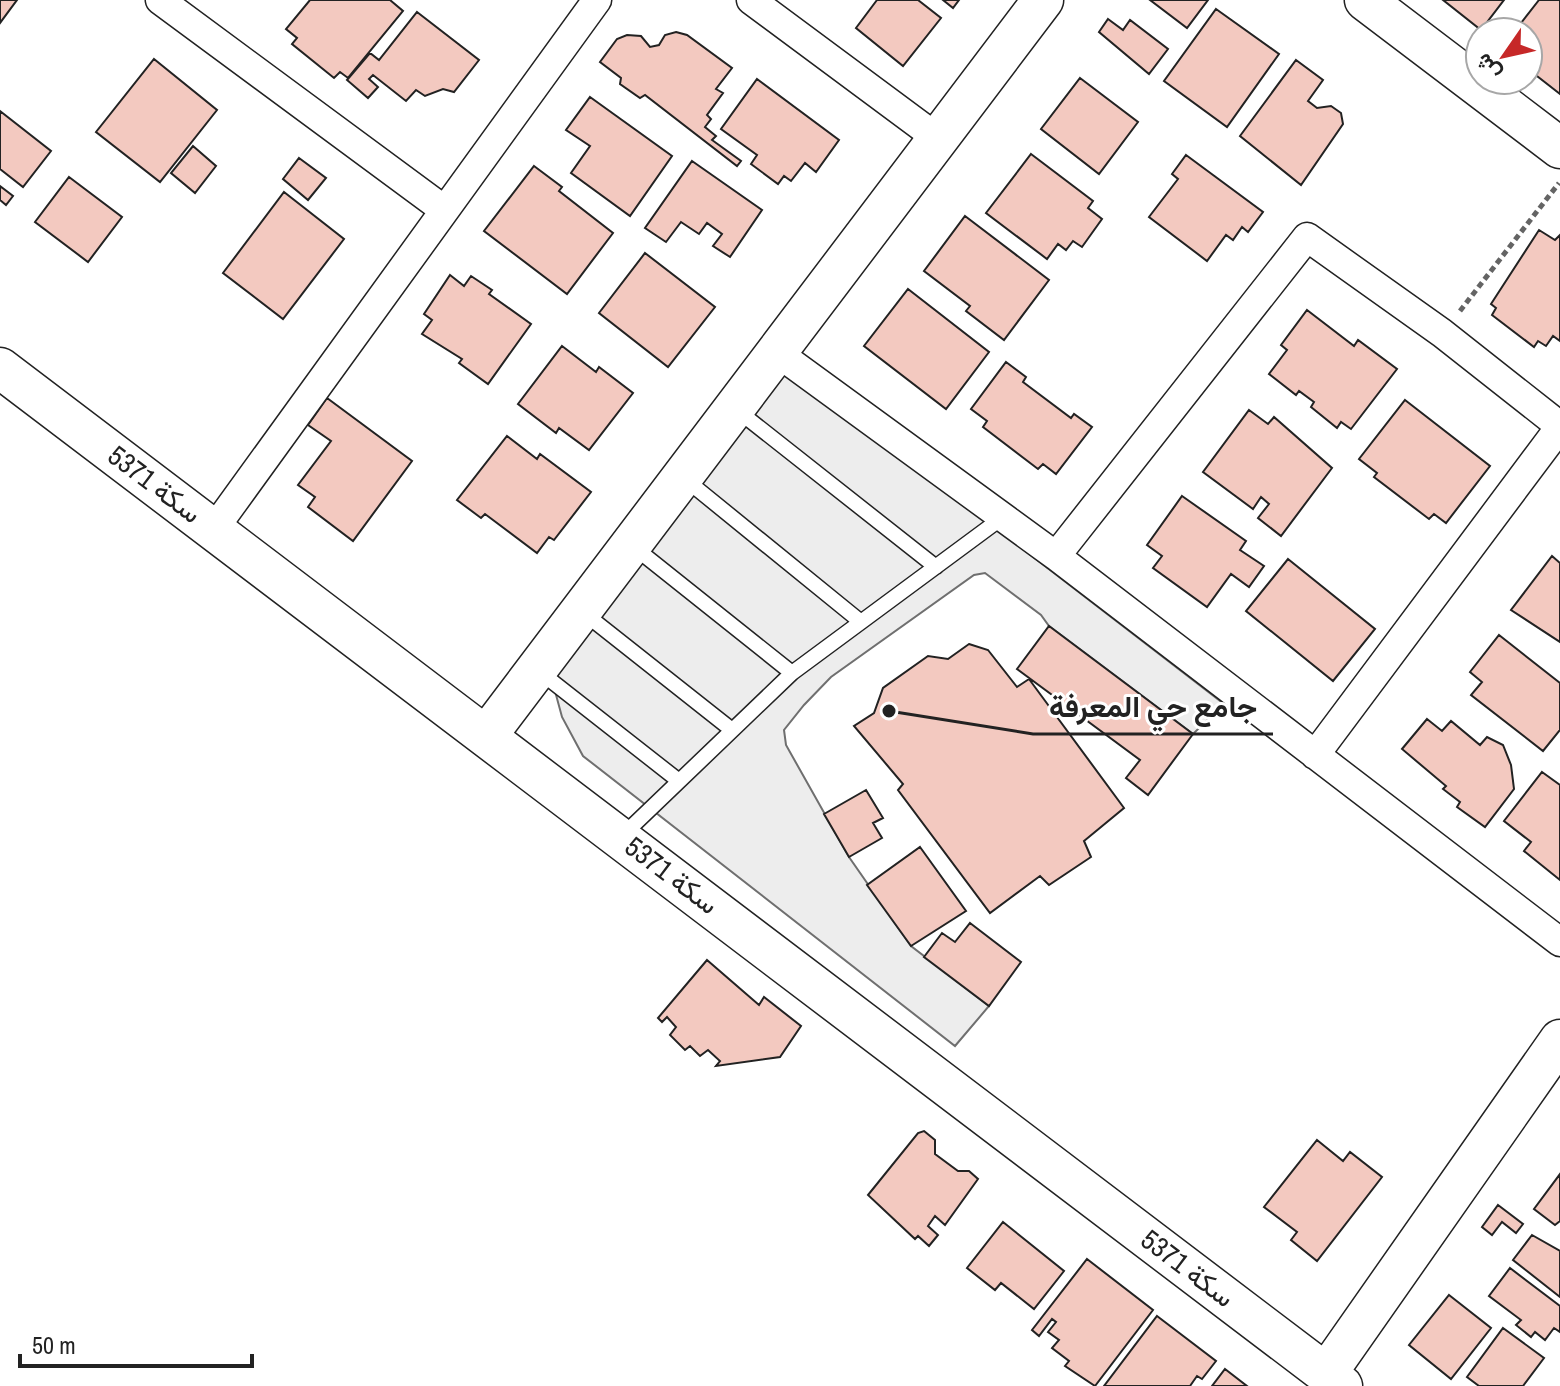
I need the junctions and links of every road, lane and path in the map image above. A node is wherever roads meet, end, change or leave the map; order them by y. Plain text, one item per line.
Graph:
1 (160, 0) edge
2 (597, 0) edge
3 (751, 0) edge
4 (1043, 0) edge
5 (1365, 0) edge
6 (937, 138) junction
7 (1560, 148) edge
8 (1560, 182) edge
9 (443, 209) junction
10 (1442, 333) junction
11 (775, 351) junction
12 (0, 368) edge
13 (733, 407) junction
14 (1560, 426) edge
15 (681, 476) junction
16 (1003, 517) junction
17 (214, 529) junction
18 (630, 544) junction
19 (1056, 556) junction
20 (936, 567) junction
21 (581, 611) junction
22 (861, 622) junction
23 (536, 669) junction
24 (792, 673) junction
25 (732, 730) junction
26 (487, 735) junction
27 (1315, 755) junction
28 (679, 781) junction
29 (621, 837) junction
30 (1560, 942) edge
31 (1560, 1040) edge
32 (1334, 1380) edge

1 - 9 street
2 - 9 street
3 - 6 street
4 - 6 street
5 - 7 street
6 - 11 street
8 - 10 path
9 - 17 street
10 - 14 street
10 - 19 street
11 - 13 street
11 - 16 street
12 - 17 street, سكة 5371
13 - 15 street
13 - 20 lane
14 - 27 street
15 - 18 street
15 - 22 lane
16 - 19 street
16 - 20 lane
17 - 26 street, سكة 5371
18 - 21 street
18 - 24 lane
19 - 27 street
20 - 22 lane
21 - 23 street
21 - 25 lane
22 - 24 lane
23 - 26 street
23 - 28 lane
24 - 25 lane
25 - 28 lane
26 - 29 street, سكة 5371
27 - 30 street
28 - 29 lane
29 - 32 street, سكة 5371
31 - 32 street

